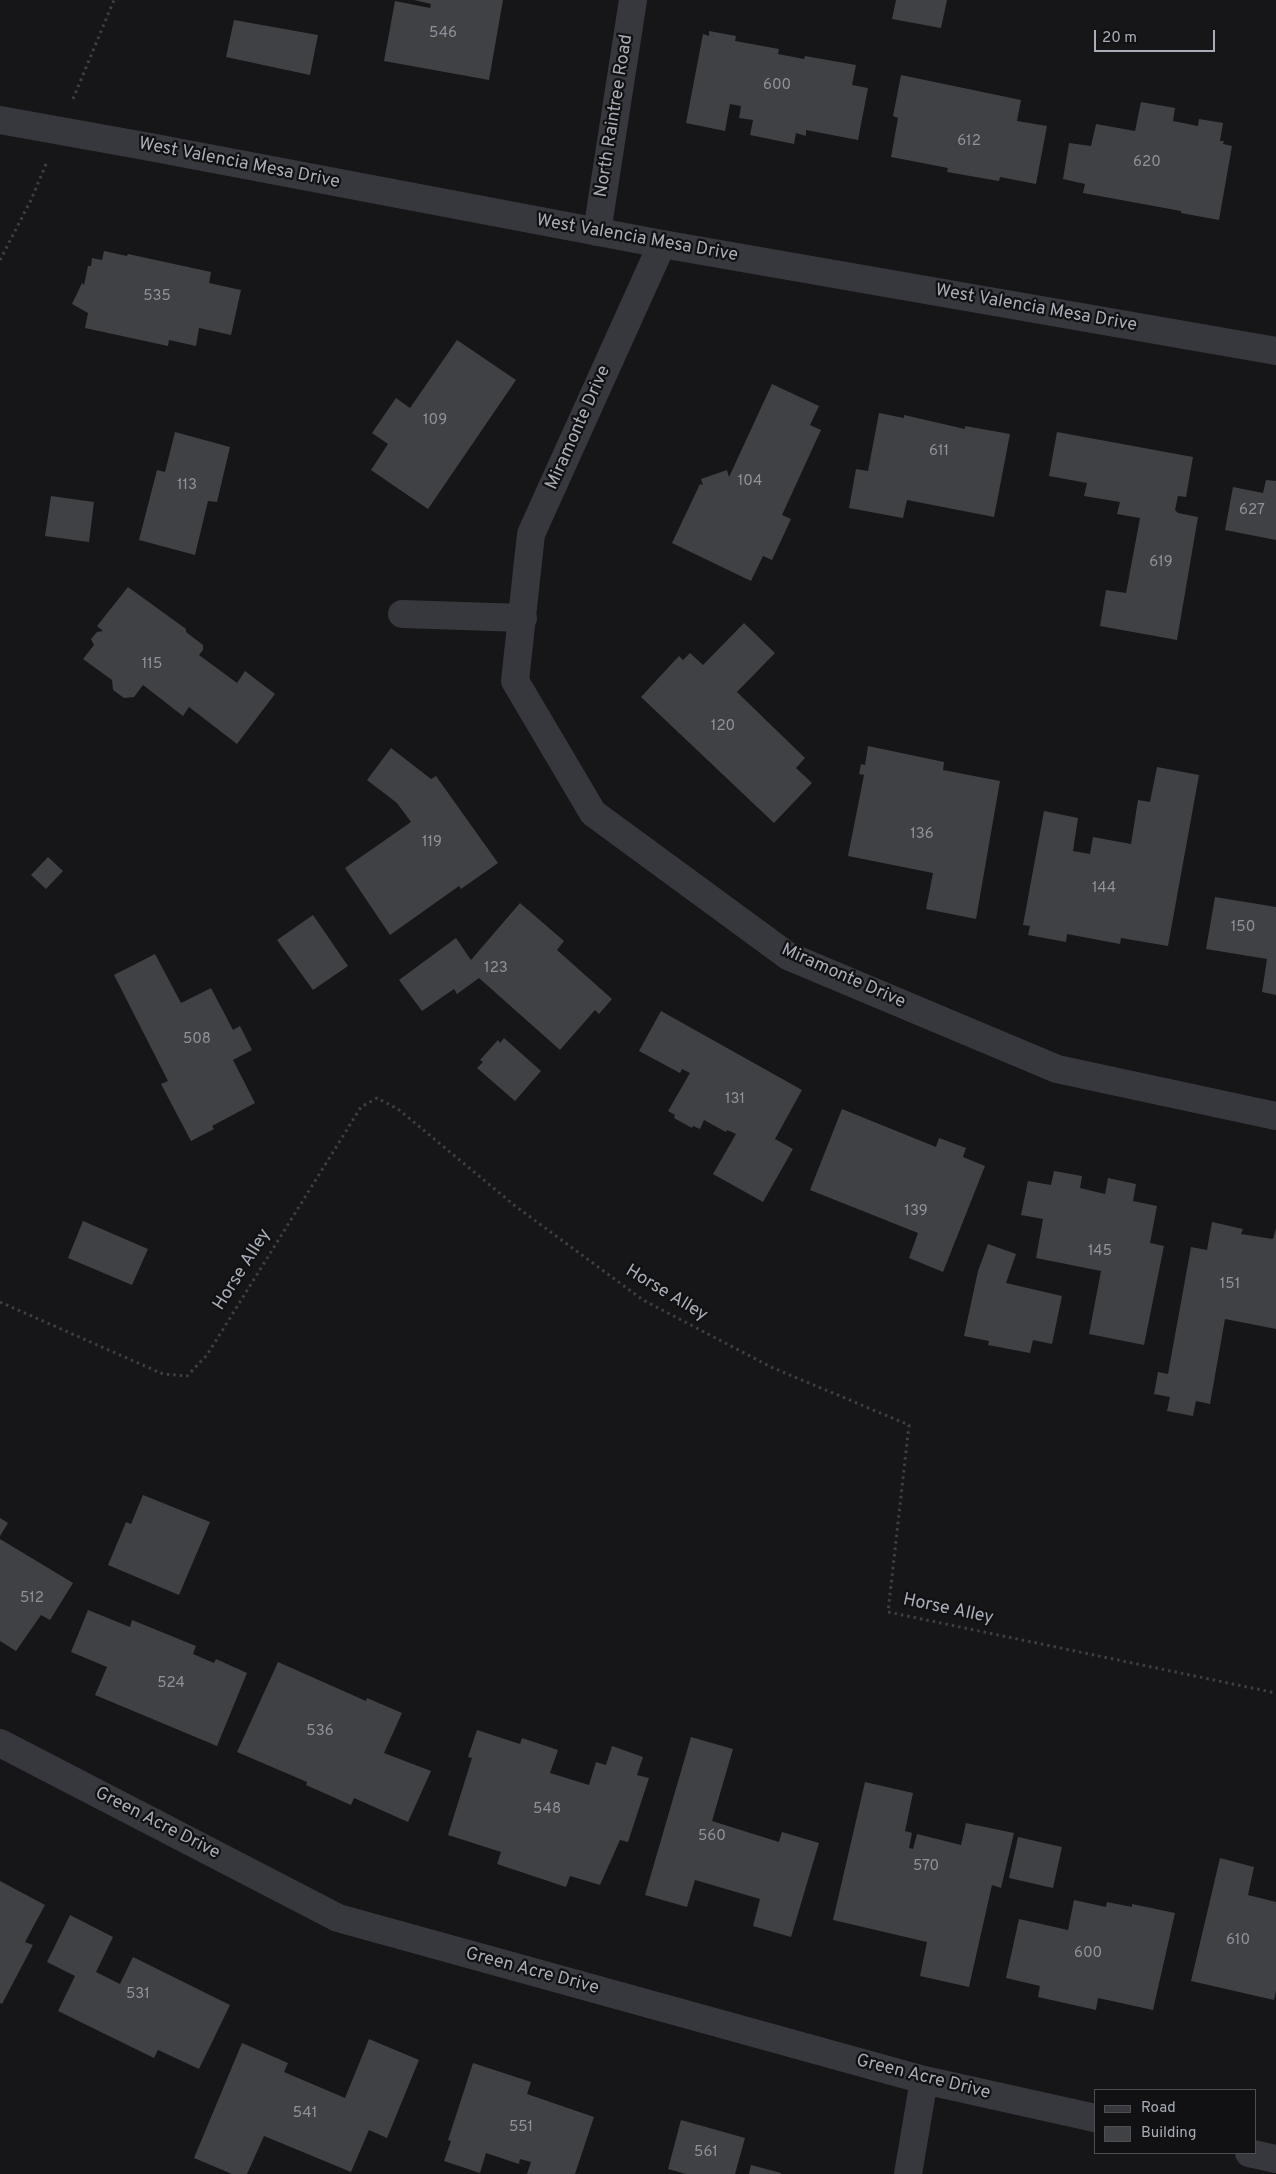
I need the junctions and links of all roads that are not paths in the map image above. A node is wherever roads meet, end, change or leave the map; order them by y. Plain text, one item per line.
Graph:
1 (633, 0) edge
2 (0, 120) edge
3 (597, 232) junction
4 (662, 244) junction
5 (1276, 351) edge
6 (402, 614) dead end
7 (523, 618) junction
8 (1276, 1116) edge
9 (0, 1743) edge
10 (924, 2080) junction
11 (1094, 2118) edge
12 (1253, 2154) edge
13 (1276, 2159) edge
14 (908, 2174) edge

1 - 3 street, North Raintree Road
2 - 3 street, West Valencia Mesa Drive, bridge
3 - 4 street, West Valencia Mesa Drive
4 - 5 street, West Valencia Mesa Drive
4 - 7 street, Miramonte Drive
6 - 7 street
7 - 8 street, Miramonte Drive
9 - 10 street, Green Acre Drive
10 - 11 street, Green Acre Drive
10 - 14 street
12 - 13 street

